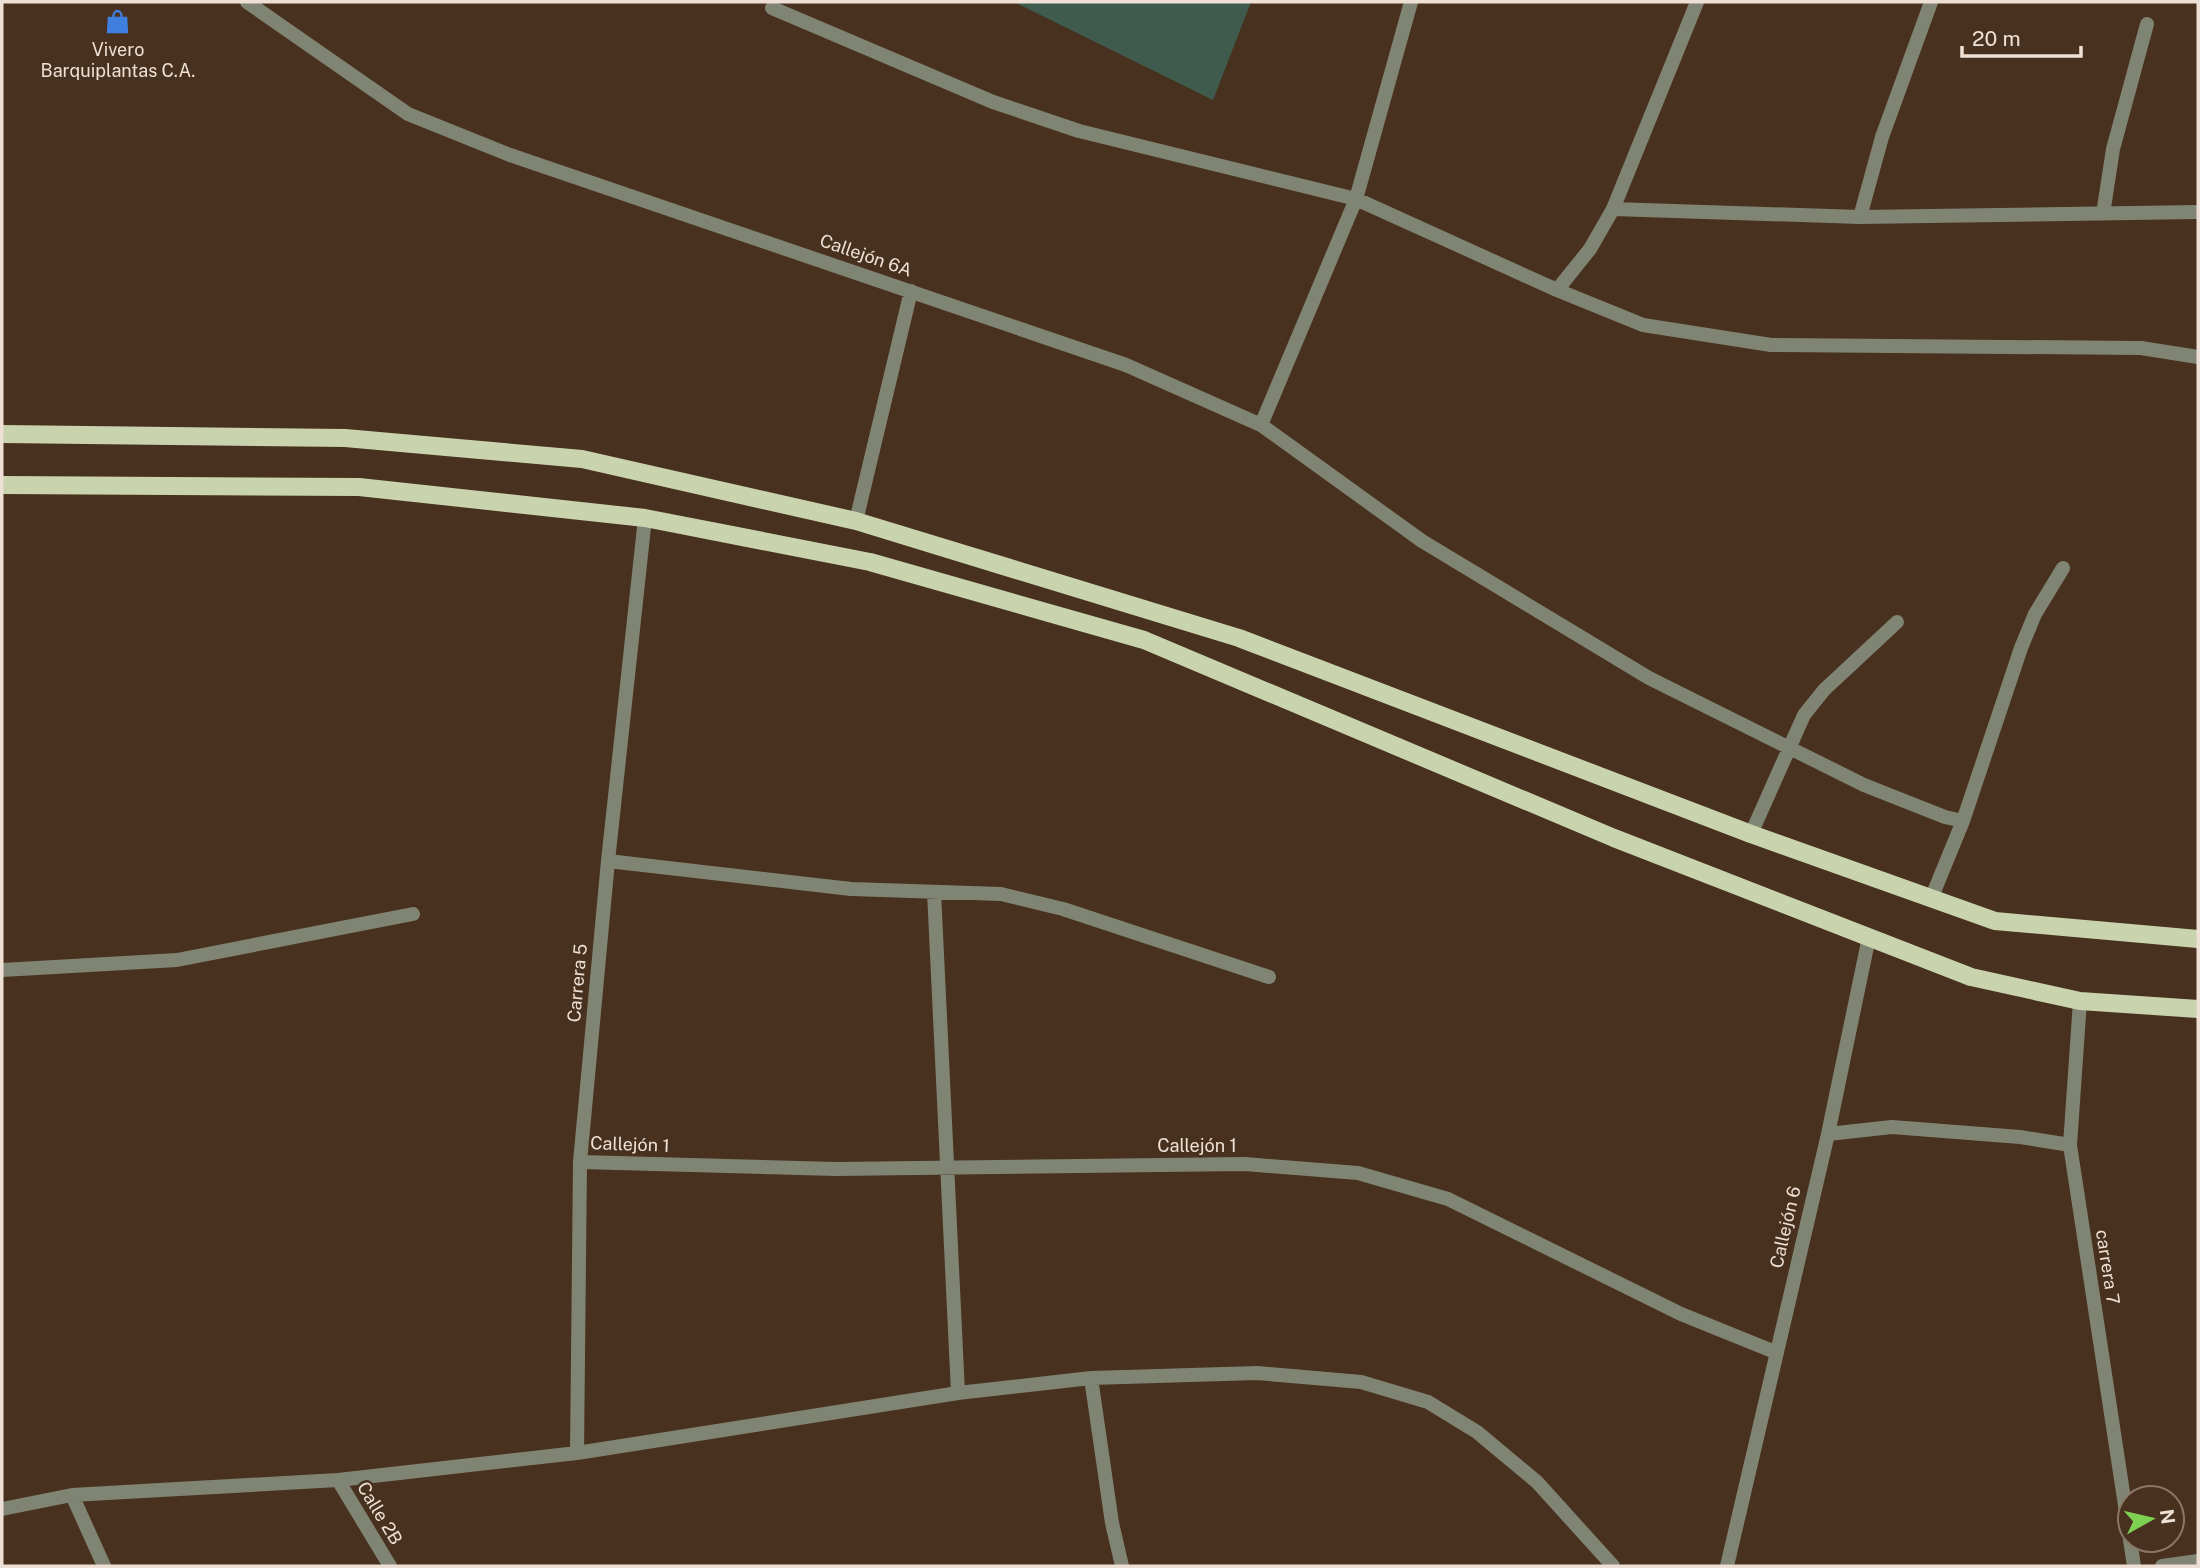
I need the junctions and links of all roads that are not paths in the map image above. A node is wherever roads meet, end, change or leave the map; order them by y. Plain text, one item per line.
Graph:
1 (247, 2) edge
2 (1411, 2) edge
3 (1697, 2) edge
4 (1931, 2) edge
5 (772, 8) dead end
6 (2147, 24) dead end
7 (1356, 199) junction
8 (1612, 209) junction
9 (2198, 212) edge
10 (2103, 214) junction
11 (1860, 217) junction
12 (1558, 290) junction
13 (911, 291) junction
14 (2198, 357) edge
15 (1261, 425) junction
16 (2, 434) edge
17 (2, 485) edge
18 (645, 518) junction
19 (856, 521) junction
20 (2063, 568) dead end
21 (1897, 622) dead end
22 (1788, 746) junction
23 (1963, 821) junction
24 (1751, 834) junction
25 (608, 861) junction
26 (934, 892) junction
27 (1931, 899) junction
28 (413, 914) dead end
29 (1869, 937) junction
30 (2198, 939) edge
31 (2, 970) edge
32 (1269, 977) dead end
33 (2080, 1001) junction
34 (2198, 1009) edge
35 (1828, 1134) junction
36 (2070, 1145) junction
37 (580, 1162) junction
38 (946, 1166) junction
39 (1775, 1352) junction
40 (1091, 1378) junction
41 (958, 1393) junction
42 (576, 1453) junction
43 (338, 1480) junction
44 (2122, 1484) edge
45 (72, 1495) junction
46 (2, 1509) edge
47 (2198, 1561) edge
48 (104, 1566) edge
49 (390, 1566) edge
50 (1122, 1566) edge
51 (1613, 1566) edge
52 (1727, 1566) edge
53 (2162, 1566) edge

1 - 13 street, Callejón 6A
2 - 7 street
3 - 8 street
4 - 11 street
5 - 7 street
6 - 10 street
7 - 12 street
7 - 15 street
8 - 11 street
8 - 12 street
9 - 10 street
10 - 11 street
12 - 14 street
13 - 15 street, Callejón 6A
13 - 19 street
15 - 22 street, Callejón 6A
16 - 19 main road
17 - 18 main road
18 - 25 street, Carrera 5
18 - 29 main road
19 - 24 main road
20 - 23 street
21 - 22 street
22 - 23 street, Callejón 6A
22 - 24 street
23 - 27 street
24 - 27 main road
25 - 26 street
25 - 37 street, Carrera 5
26 - 32 street
26 - 38 street
27 - 30 main road
28 - 31 street
29 - 33 main road
29 - 35 street, Callejón 6
33 - 34 main road
33 - 36 street, carrera 7
35 - 36 street
35 - 39 street, Callejón 6
36 - 44 street, carrera 7
37 - 38 street, Callejón 1
37 - 42 street, Carrera 5
38 - 39 street, Callejón 1
38 - 41 street
39 - 52 street, Callejón 6
40 - 41 street
40 - 50 street
40 - 51 street
41 - 42 street
42 - 43 street
43 - 45 street
43 - 49 street, Calle 2B
45 - 46 street
45 - 48 street
47 - 53 street

